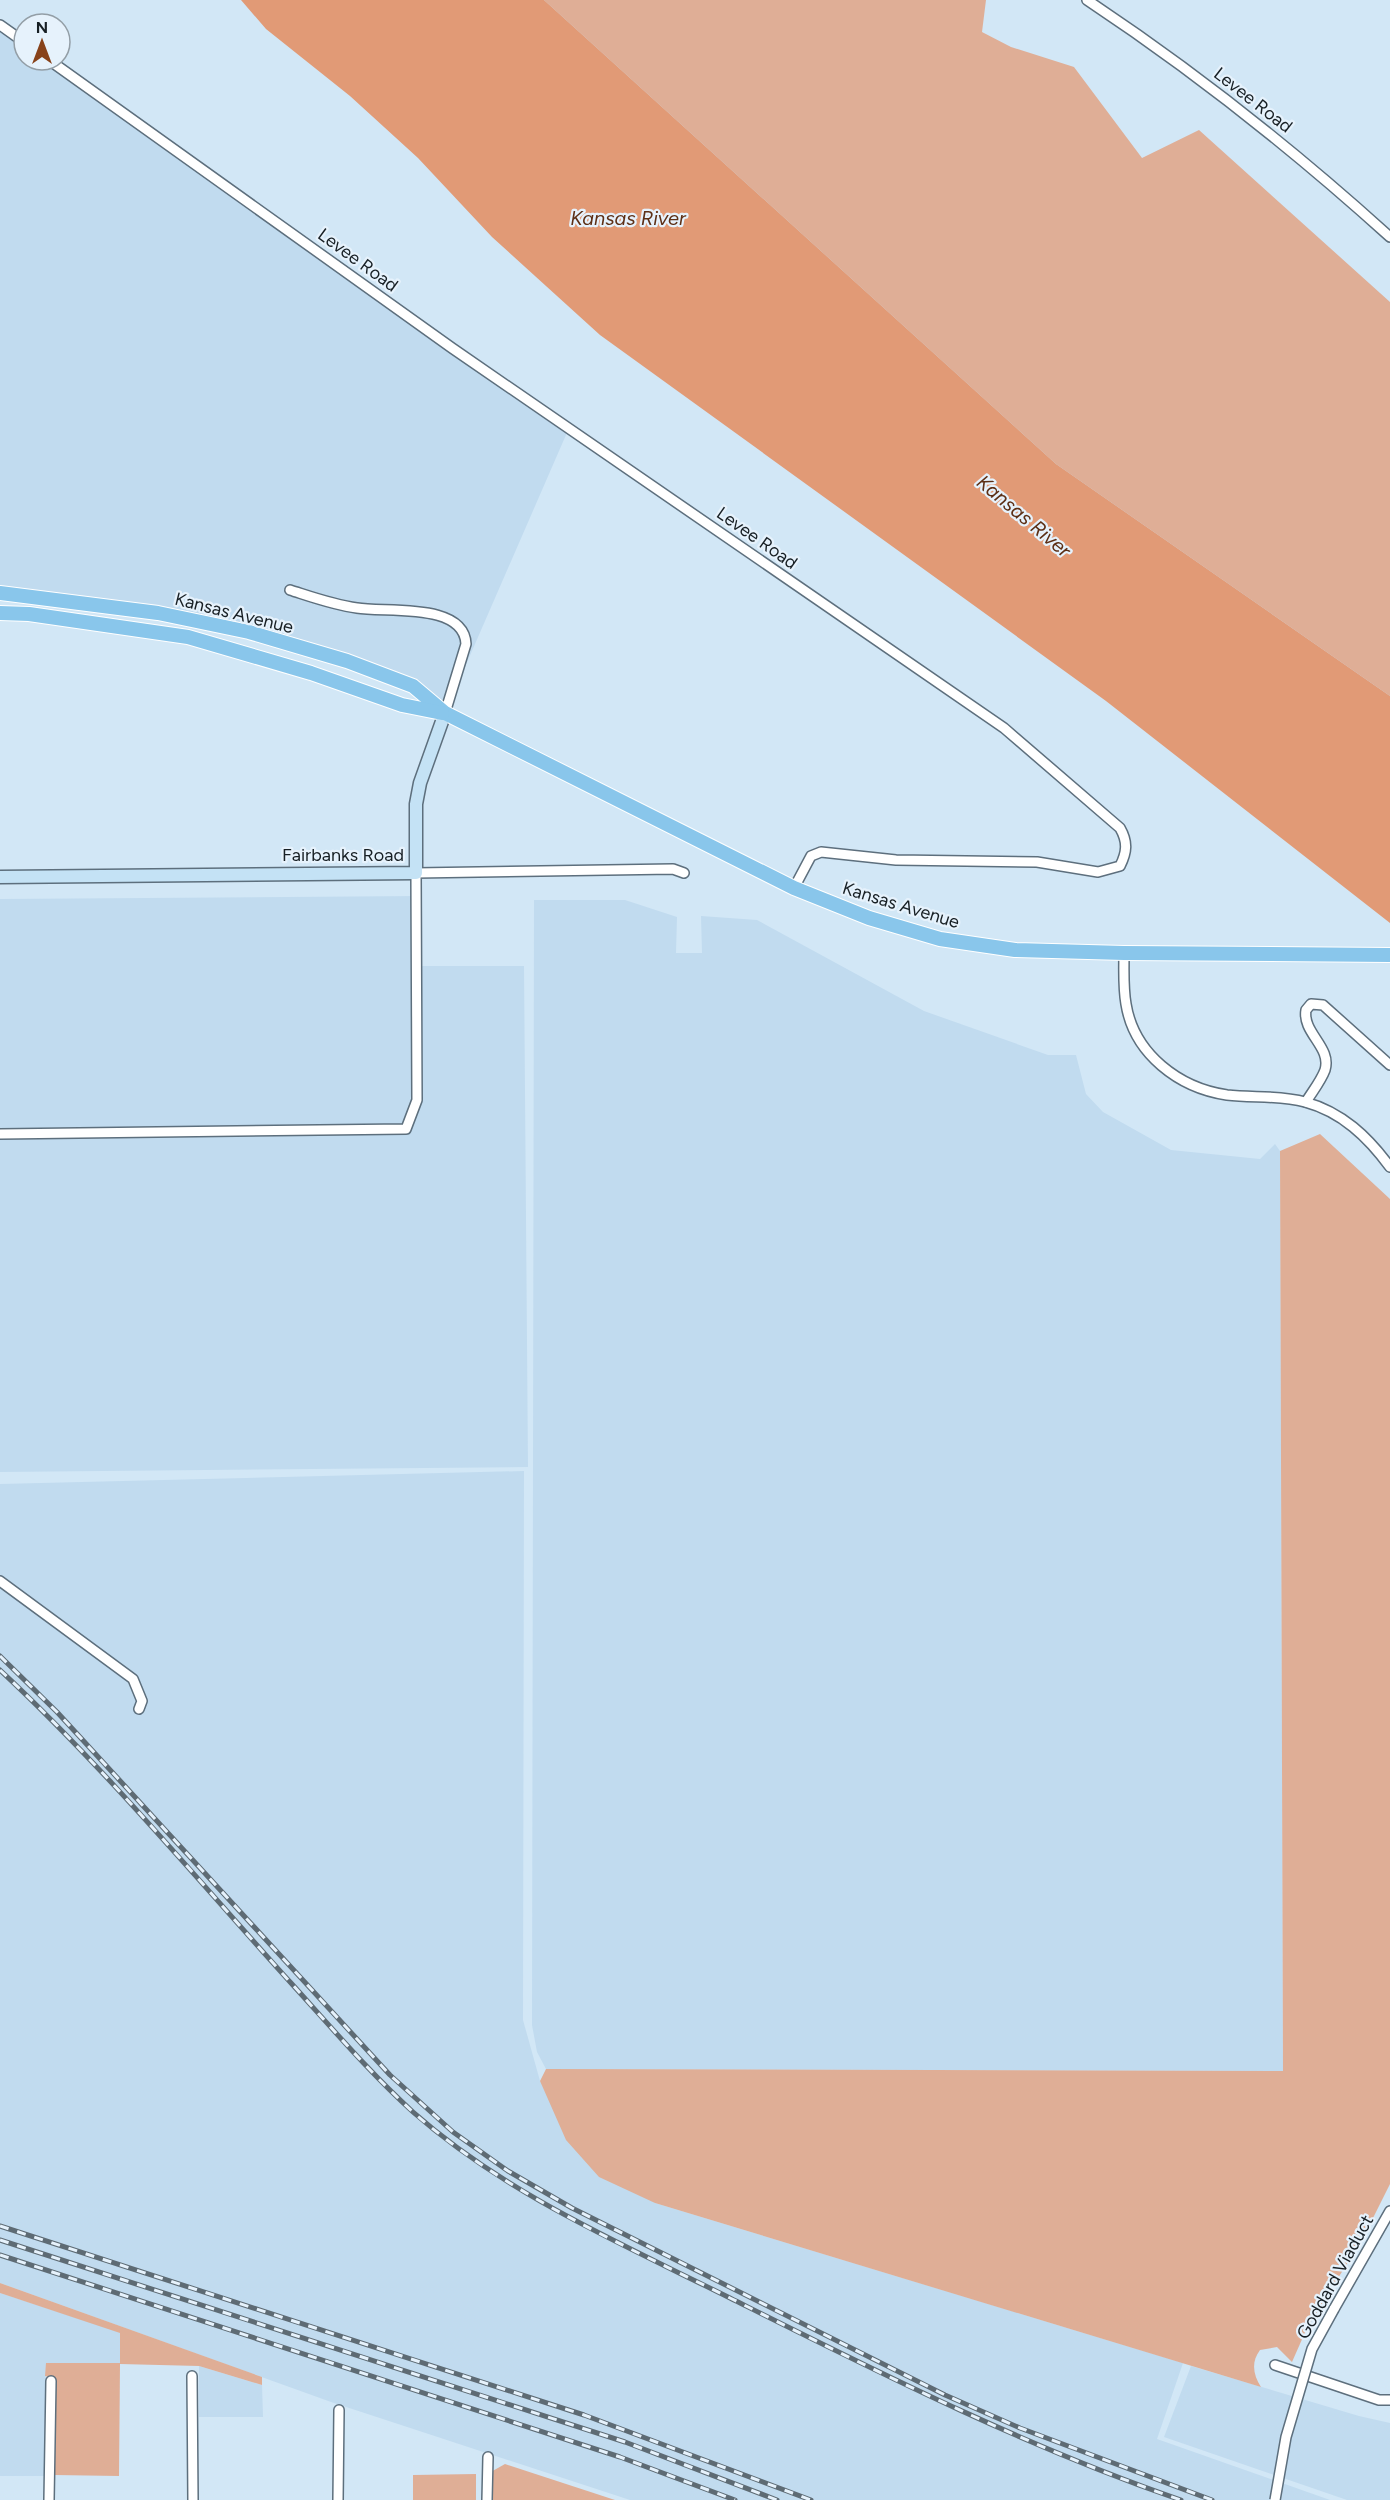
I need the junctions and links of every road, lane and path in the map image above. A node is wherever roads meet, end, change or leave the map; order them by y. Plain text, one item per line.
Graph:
1 (1087, 0) edge
2 (66, 72) edge
3 (1390, 237) edge
4 (290, 590) dead end
5 (0, 593) edge
6 (0, 612) edge
7 (445, 713) junction
8 (416, 873) junction
9 (684, 873) dead end
10 (0, 877) edge
11 (794, 888) junction
12 (1124, 953) junction
13 (1390, 955) edge
14 (1390, 1065) edge
15 (1306, 1102) junction
16 (0, 1134) edge
17 (1390, 1167) edge
18 (0, 1581) edge
19 (139, 1709) dead end
20 (1390, 2211) edge
21 (1275, 2366) dead end
22 (192, 2376) dead end
23 (51, 2381) dead end
24 (1390, 2400) edge
25 (339, 2410) dead end
26 (488, 2457) dead end
27 (49, 2500) edge
28 (193, 2500) edge
29 (338, 2500) edge
30 (487, 2500) edge
31 (1275, 2500) edge

1 - 3 street, Levee Road
2 - 11 street, Levee Road
4 - 7 street
5 - 7 main road, Kansas Avenue
6 - 7 main road, Kansas Avenue
7 - 8 street
7 - 11 main road, Kansas Avenue
8 - 9 street, Fairbanks Road
8 - 10 street, Fairbanks Road
8 - 16 street
11 - 12 main road, Kansas Avenue
12 - 13 main road, Kansas Avenue
12 - 15 street
14 - 15 street
15 - 17 street
18 - 19 street
20 - 31 street, Goddard Viaduct, bridge
21 - 24 street
22 - 28 street
23 - 27 street
25 - 29 street
26 - 30 street

